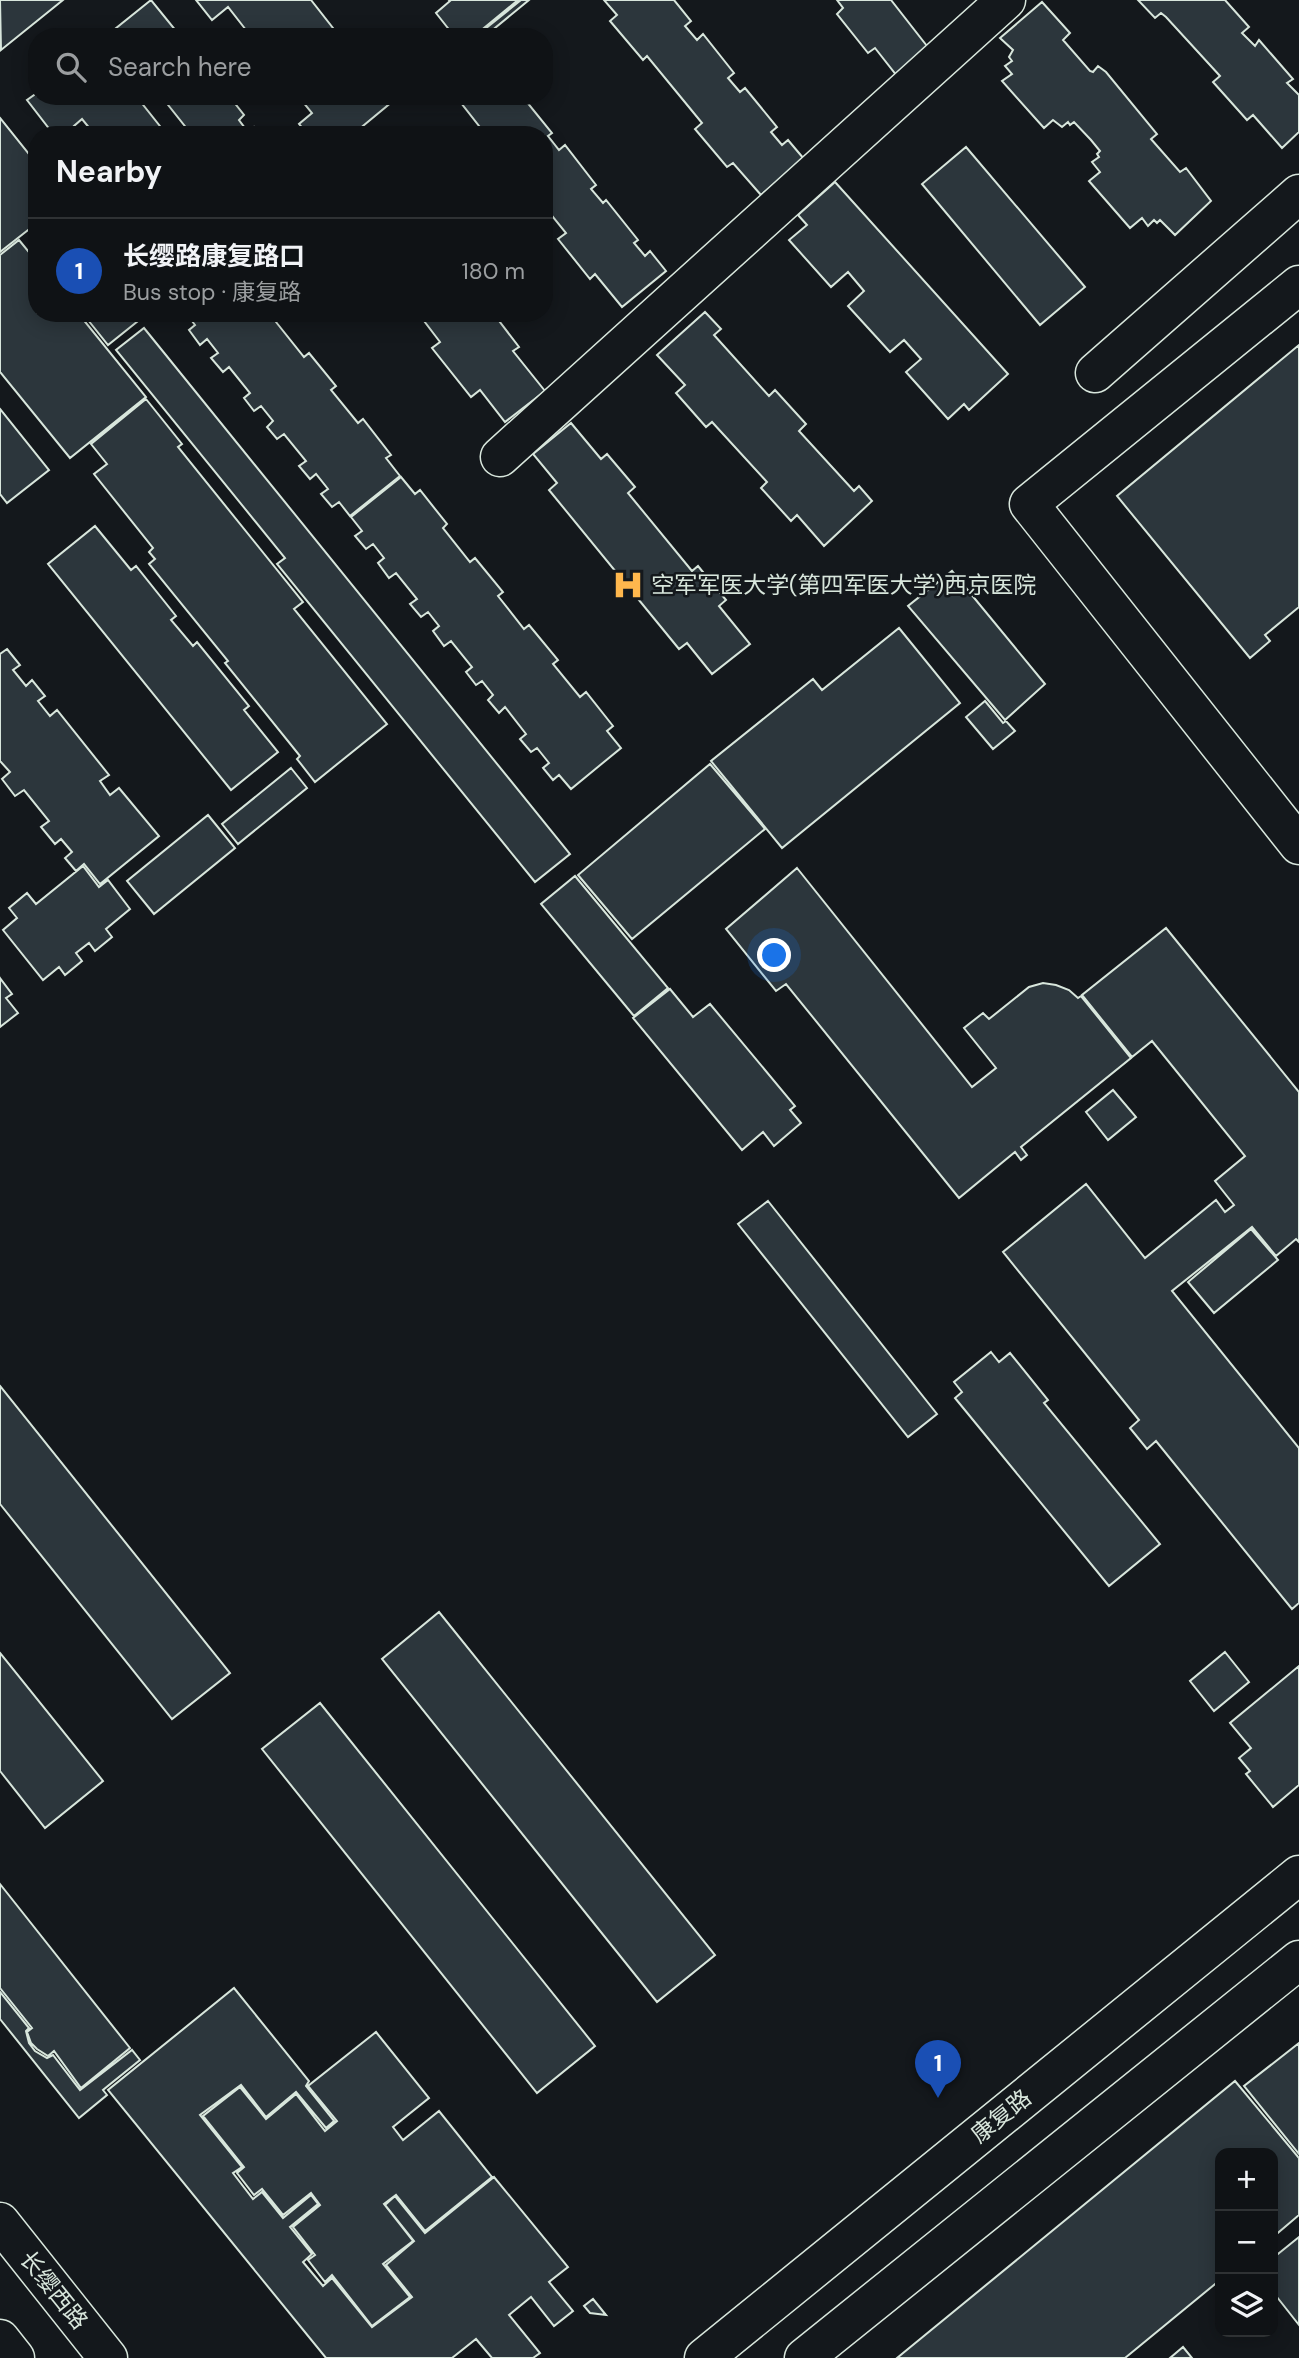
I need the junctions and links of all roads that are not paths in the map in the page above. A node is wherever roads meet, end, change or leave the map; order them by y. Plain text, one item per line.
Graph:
1 (1006, 0) edge
2 (1299, 194) edge
3 (1299, 285) edge
4 (1095, 373) dead end
5 (500, 457) dead end
6 (1299, 845) edge
7 (1299, 1875) edge
8 (1299, 1960) edge
9 (0, 2222) edge
10 (0, 2339) edge
11 (15, 2358) edge
12 (108, 2358) edge
13 (704, 2358) edge
14 (804, 2358) edge

1 - 5 street
2 - 4 street
3 - 6 street
7 - 13 street, 康复路
8 - 14 street
9 - 12 street, 长缨西路
10 - 11 street

